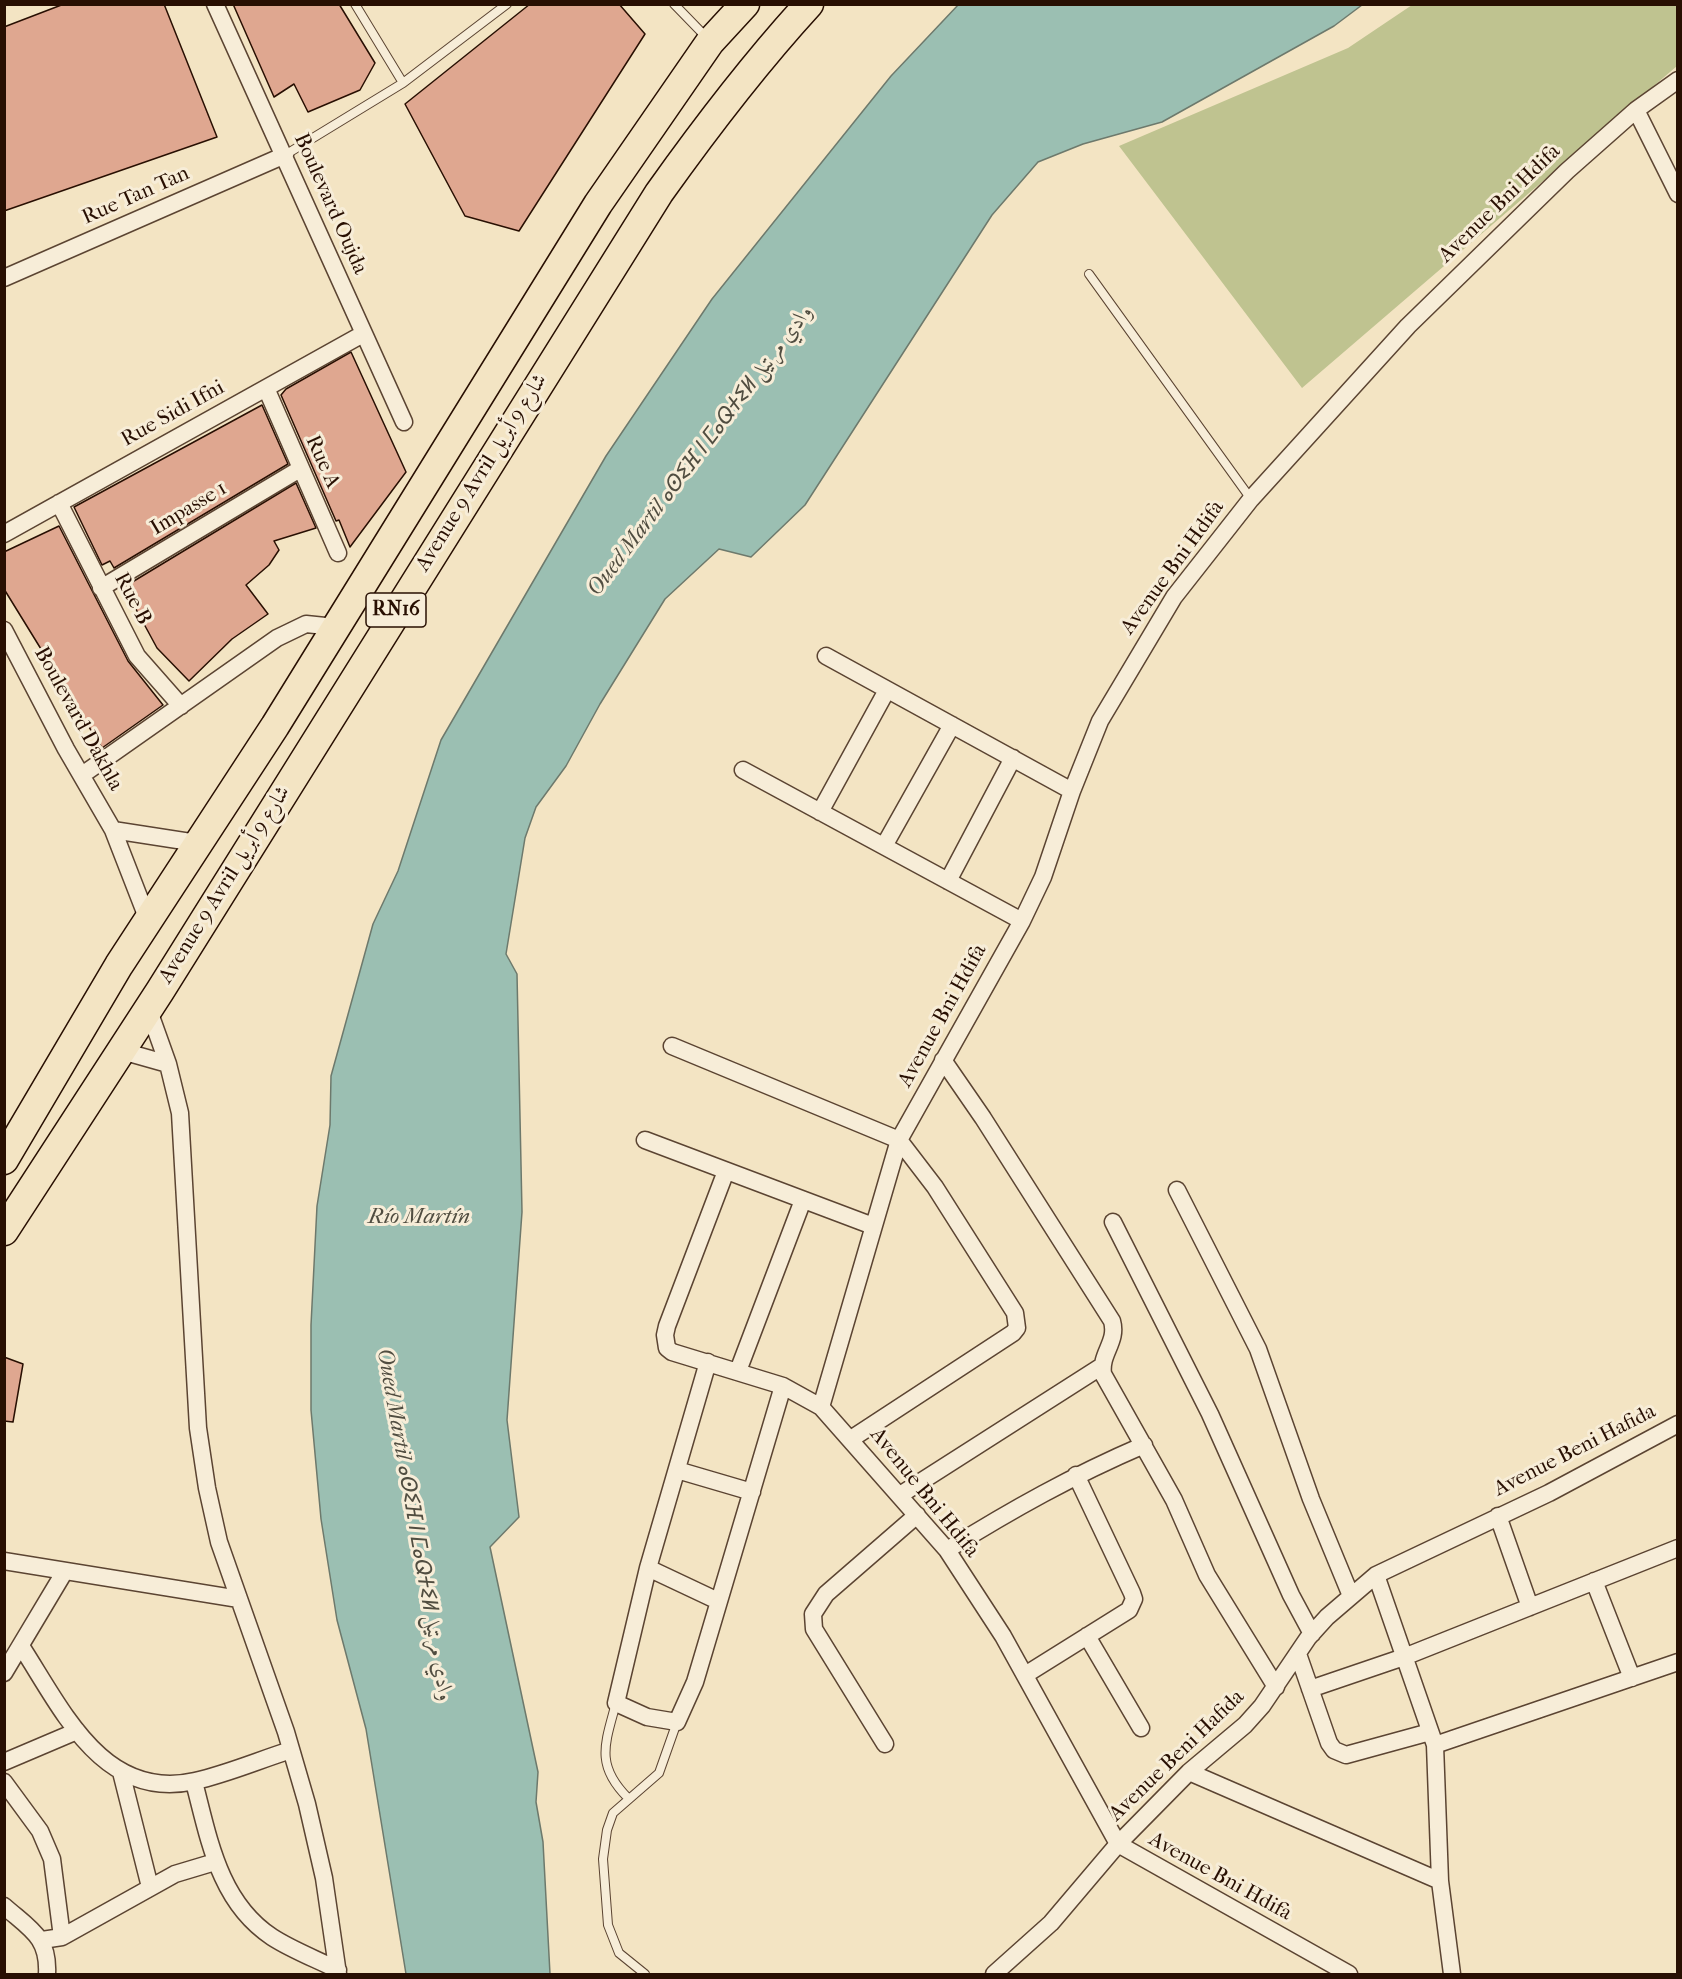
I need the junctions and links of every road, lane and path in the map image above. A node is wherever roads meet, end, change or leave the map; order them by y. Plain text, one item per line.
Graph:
1 (215, 4) edge
2 (355, 4) edge
3 (507, 4) edge
4 (674, 4) edge
5 (745, 4) edge
6 (809, 4) edge
7 (710, 42) junction
8 (1677, 80) edge
9 (403, 83) junction
10 (1636, 110) junction
11 (285, 154) junction
12 (1677, 194) edge
13 (1089, 274) dead end
14 (4, 278) edge
15 (363, 334) junction
16 (266, 388) junction
17 (404, 422) dead end
18 (300, 468) junction
19 (1251, 499) junction
20 (59, 503) junction
21 (4, 534) edge
22 (338, 553) dead end
23 (101, 588) junction
24 (335, 627) junction
25 (4, 630) edge
26 (825, 657) dead end
27 (887, 690) junction
28 (180, 706) junction
29 (952, 725) junction
30 (1013, 758) junction
31 (742, 770) dead end
32 (82, 775) junction
33 (1072, 790) junction
34 (820, 812) junction
35 (113, 830) junction
36 (198, 843) junction
37 (884, 846) junction
38 (948, 881) junction
39 (148, 920) junction
40 (1022, 921) junction
41 (148, 1008) junction
42 (672, 1046) dead end
43 (122, 1051) junction
44 (943, 1060) junction
45 (168, 1064) junction
46 (645, 1140) dead end
47 (899, 1140) junction
48 (4, 1160) edge
49 (726, 1171) junction
50 (1177, 1190) dead end
51 (802, 1200) junction
52 (1113, 1222) dead end
53 (873, 1226) junction
54 (4, 1232) edge
55 (708, 1362) junction
56 (1102, 1365) junction
57 (738, 1371) junction
58 (783, 1386) junction
59 (821, 1407) junction
60 (1677, 1424) edge
61 (851, 1439) junction
62 (1144, 1445) junction
63 (677, 1470) junction
64 (1076, 1475) junction
65 (752, 1492) junction
66 (900, 1495) junction
67 (917, 1515) junction
68 (1498, 1516) junction
69 (1677, 1548) edge
70 (947, 1550) junction
71 (4, 1561) edge
72 (648, 1568) junction
73 (65, 1571) junction
74 (1376, 1575) junction
75 (1594, 1581) junction
76 (1351, 1596) junction
77 (239, 1599) junction
78 (718, 1601) junction
79 (1530, 1607) junction
80 (1312, 1634) junction
81 (1087, 1636) junction
82 (21, 1646) junction
83 (1298, 1654) junction
84 (1404, 1657) junction
85 (1677, 1662) edge
86 (4, 1673) edge
87 (1024, 1675) junction
88 (1632, 1678) junction
89 (1276, 1687) junction
90 (1310, 1689) junction
91 (616, 1703) junction
92 (677, 1722) junction
93 (1141, 1728) dead end
94 (77, 1731) junction
95 (1432, 1738) junction
96 (885, 1744) dead end
97 (291, 1750) junction
98 (4, 1762) edge
99 (121, 1772) junction
100 (1189, 1772) junction
101 (4, 1782) edge
102 (194, 1782) junction
103 (628, 1798) junction
104 (1118, 1844) junction
105 (215, 1862) junction
106 (1440, 1881) junction
107 (150, 1887) junction
108 (4, 1906) edge
109 (62, 1937) junction
110 (42, 1940) junction
111 (338, 1972) edge
112 (47, 1974) edge
113 (645, 1974) edge
114 (994, 1974) edge
115 (1349, 1974) edge
116 (1452, 1974) edge

1 - 11 street, Boulevard Oujda
2 - 9 lane
3 - 9 lane
4 - 7 lane
5 - 7 highway, Avenue 9 Avril شارع 9 أبريل / RN16
6 - 41 highway, Avenue 9 Avril شارع 9 أبريل / RN16
7 - 24 highway, Avenue 9 Avril شارع 9 أبريل / RN16
8 - 10 street, Avenue Bni Hdifa
9 - 11 lane
10 - 12 street
10 - 19 street, Avenue Bni Hdifa
11 - 14 street, Rue Tan Tan
11 - 15 street, Boulevard Oujda
13 - 19 lane
15 - 16 street, Rue Sidi Ifni
15 - 17 street, Boulevard Oujda
16 - 18 street, Rue A
16 - 20 street, Rue Sidi Ifni
18 - 22 street, Rue A
18 - 23 street, Impasse 1
19 - 33 street, Avenue Bni Hdifa
20 - 21 street, Rue Sidi Ifni
20 - 23 street, Rue B
23 - 28 street, Rue B
24 - 28 street
24 - 36 highway, Avenue 9 Avril شارع 9 أبريل / RN16
25 - 32 street, Boulevard Dakhla
26 - 27 street
27 - 29 street
27 - 34 street
28 - 32 street
29 - 30 street
29 - 37 street
30 - 33 street
30 - 38 street
31 - 34 street
32 - 35 street, Boulevard Dakhla
33 - 40 street, Avenue Bni Hdifa
34 - 37 street
35 - 36 street
35 - 39 street, Boulevard Dakhla
36 - 39 highway, Avenue 9 Avril شارع 9 أبريل / RN16
37 - 38 street
38 - 40 street
39 - 48 highway, Avenue 9 Avril شارع 9 أبريل / RN16
40 - 44 street, Avenue Bni Hdifa
41 - 43 highway, Avenue 9 Avril شارع 9 أبريل / RN16
41 - 45 street
42 - 47 street
43 - 45 street
43 - 54 highway, Avenue 9 Avril شارع 9 أبريل / RN16
44 - 47 street, Avenue Bni Hdifa
44 - 56 street
45 - 77 street
46 - 49 street
47 - 53 street, Avenue Bni Hdifa
47 - 61 street
49 - 51 street
49 - 55 street
50 - 76 street
51 - 53 street
51 - 57 street
52 - 80 street
53 - 59 street, Avenue Bni Hdifa
55 - 57 street
55 - 63 street
56 - 62 street
56 - 66 street
57 - 58 street
58 - 59 street
58 - 65 street
59 - 61 street, Avenue Bni Hdifa
60 - 68 street, Avenue Beni Hafida
61 - 66 street, Avenue Bni Hdifa
62 - 64 street
62 - 89 street
63 - 65 street
63 - 72 street
64 - 70 street
64 - 81 street
65 - 78 street
66 - 67 street, Avenue Bni Hdifa
67 - 70 street, Avenue Bni Hdifa
67 - 96 street
68 - 74 street, Avenue Beni Hafida
68 - 79 street
69 - 75 street
70 - 87 street, Avenue Bni Hdifa
71 - 73 street
72 - 78 street
72 - 91 street
73 - 77 street
73 - 82 street
74 - 76 street, Avenue Beni Hafida
74 - 84 street
75 - 79 street
75 - 88 street
76 - 80 street, Avenue Beni Hafida
77 - 97 street
78 - 92 street
79 - 84 street
80 - 83 street, Avenue Beni Hafida
81 - 87 street
81 - 93 street
82 - 86 street
82 - 94 street
83 - 89 street, Avenue Beni Hafida
83 - 90 street
84 - 90 street
84 - 95 street
85 - 88 street
87 - 104 street, Avenue Bni Hdifa
88 - 95 street
89 - 100 street, Avenue Beni Hafida
90 - 95 street
91 - 92 street
91 - 103 lane
92 - 103 lane
94 - 98 street
94 - 99 street
95 - 106 street
97 - 102 street
97 - 111 street
99 - 102 street
99 - 107 street
100 - 104 street, Avenue Beni Hafida
100 - 106 street
101 - 109 street
102 - 105 street
103 - 113 lane
104 - 114 street, Avenue Beni Hafida
104 - 115 street, Avenue Bni Hdifa
105 - 107 street
105 - 111 street
106 - 116 street
107 - 109 street
108 - 110 street
109 - 110 street
110 - 112 street

